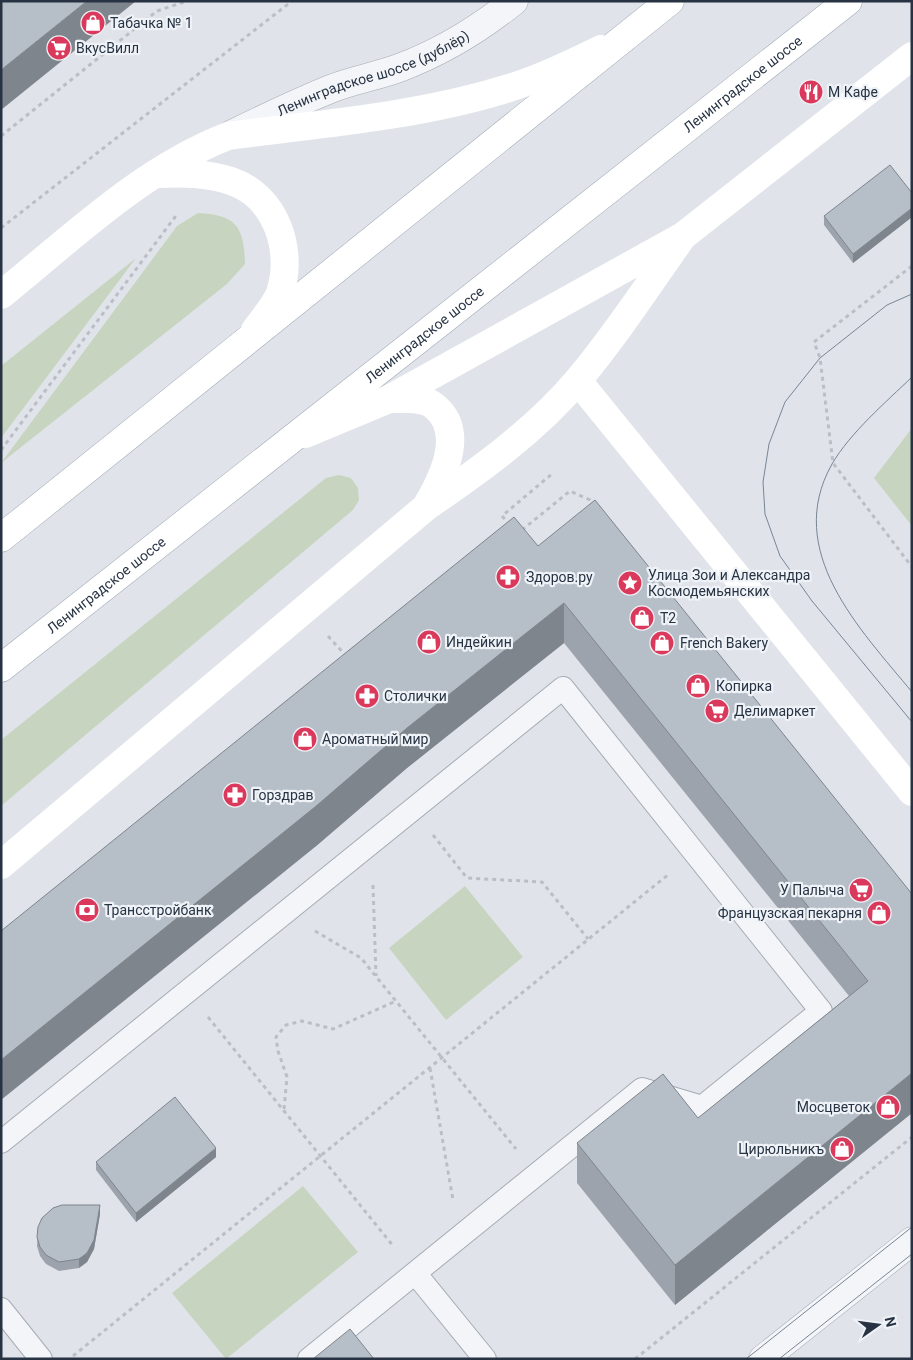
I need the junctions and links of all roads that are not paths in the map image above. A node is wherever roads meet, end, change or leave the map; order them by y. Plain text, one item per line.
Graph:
1 (514, 1) edge
2 (670, 1) edge
3 (848, 1) edge
4 (625, 37) junction
5 (912, 56) edge
6 (228, 136) junction
7 (152, 174) junction
8 (684, 236) junction
9 (1, 295) edge
10 (250, 338) junction
11 (578, 381) junction
12 (389, 399) junction
13 (294, 439) junction
14 (426, 507) junction
15 (1, 538) edge
16 (1, 668) edge
17 (912, 792) edge
18 (1, 865) edge
19 (1, 1142) edge
20 (912, 1241) edge
21 (415, 1273) junction
22 (1, 1309) edge
23 (41, 1359) edge
24 (309, 1359) edge
25 (485, 1359) edge
26 (763, 1359) edge

1 - 6 street, Ленинградское шоссе (дублёр)
2 - 4 main road
3 - 13 main road, Ленинградское шоссе
4 - 6 main road
4 - 10 main road
5 - 8 main road
6 - 7 main road
7 - 9 main road
7 - 10 main road
8 - 11 main road
8 - 12 main road
10 - 15 main road
11 - 14 main road
11 - 17 main road
12 - 13 main road
12 - 14 main road
13 - 16 main road, Ленинградское шоссе
14 - 18 main road
19 - 21 lane
20 - 26 street
21 - 24 lane
21 - 25 lane
22 - 23 lane

